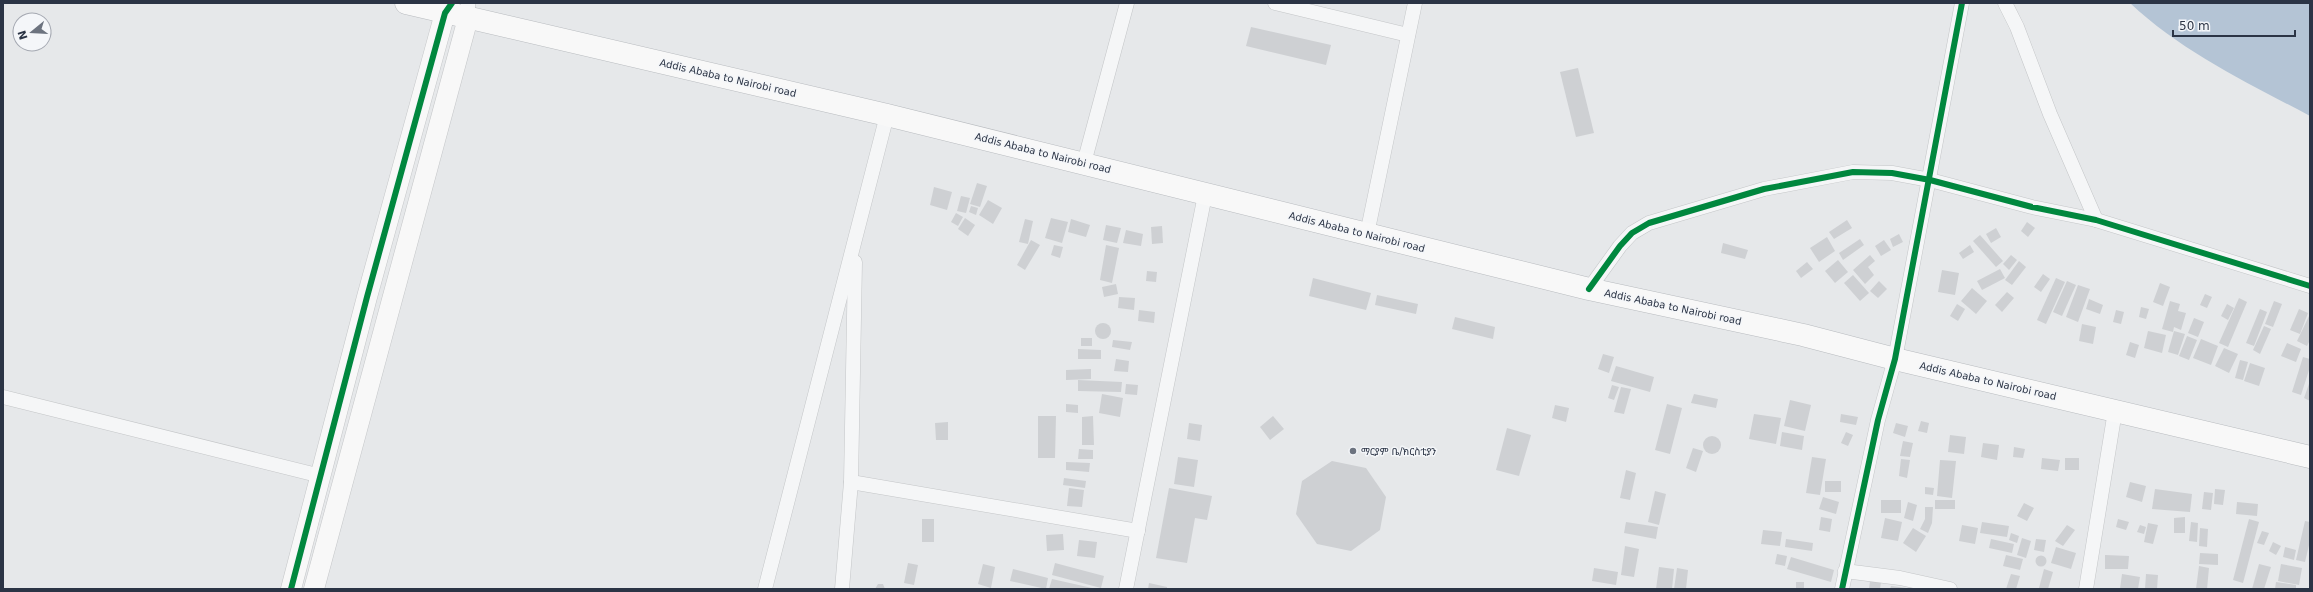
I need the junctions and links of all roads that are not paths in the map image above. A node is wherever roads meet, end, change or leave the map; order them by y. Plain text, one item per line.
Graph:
1 (406, 3) edge
2 (1127, 3) edge
3 (1275, 3) edge
4 (1415, 3) edge
5 (1962, 3) edge
6 (2005, 3) edge
7 (449, 8) edge
8 (468, 10) edge
9 (1408, 35) junction
10 (887, 115) junction
11 (1084, 163) junction
12 (1930, 180) junction
13 (1205, 195) junction
14 (2096, 220) junction
15 (1367, 234) junction
16 (856, 238) junction
17 (2310, 286) edge
18 (1589, 289) junction
19 (1895, 359) junction
20 (3, 397) edge
21 (2115, 411) junction
22 (2310, 458) edge
23 (321, 476) junction
24 (851, 482) junction
25 (1138, 530) junction
26 (1845, 571) junction
27 (291, 589) edge
28 (314, 589) edge
29 (765, 589) edge
30 (842, 589) edge
31 (1126, 589) edge
32 (1842, 589) edge
33 (1950, 589) edge
34 (2086, 589) edge

1 - 7 highway, Addis Ababa to Nairobi road
2 - 11 street
3 - 9 street
4 - 9 street
5 - 12 street
6 - 14 street
7 - 8 highway, Addis Ababa to Nairobi road
7 - 23 street
8 - 10 highway, Addis Ababa to Nairobi road
8 - 28 street
9 - 15 street
10 - 11 highway, Addis Ababa to Nairobi road
10 - 16 street
11 - 13 highway, Addis Ababa to Nairobi road
12 - 14 street
12 - 18 street
12 - 19 street
13 - 15 highway, Addis Ababa to Nairobi road
13 - 25 street
14 - 17 street
15 - 18 highway, Addis Ababa to Nairobi road
16 - 24 street
16 - 29 street
18 - 19 highway, Addis Ababa to Nairobi road
19 - 21 highway, Addis Ababa to Nairobi road
19 - 26 street
20 - 23 street
21 - 22 highway, Addis Ababa to Nairobi road
21 - 34 street
23 - 27 street
24 - 25 street
24 - 30 street
25 - 31 street
26 - 32 street
26 - 33 street

